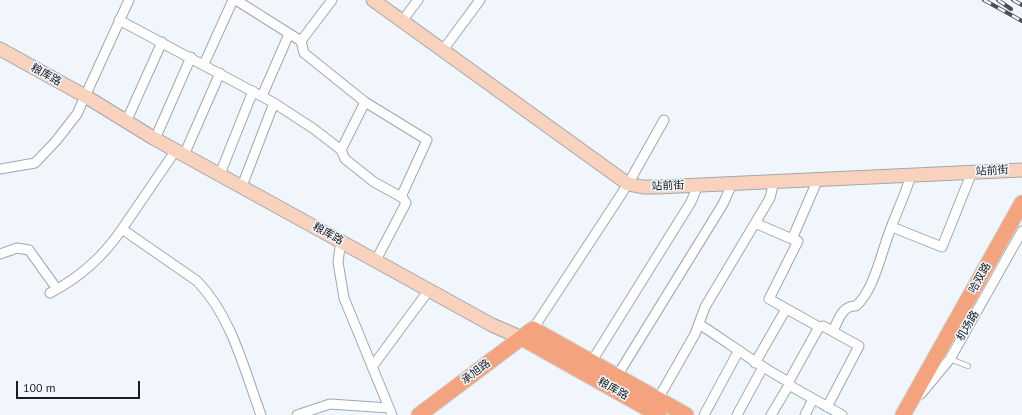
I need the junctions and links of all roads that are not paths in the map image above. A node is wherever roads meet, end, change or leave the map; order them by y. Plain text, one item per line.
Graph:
1 (129, 0) edge
2 (232, 0) edge
3 (236, 0) edge
4 (332, 0) edge
5 (374, 0) edge
6 (418, 0) edge
7 (480, 0) edge
8 (119, 20) junction
9 (402, 21) junction
10 (289, 34) junction
11 (301, 40) junction
12 (162, 42) junction
13 (0, 49) edge
14 (443, 50) junction
15 (190, 57) junction
16 (204, 64) junction
17 (220, 73) junction
18 (253, 91) junction
19 (85, 96) junction
20 (262, 96) junction
21 (365, 102) junction
22 (274, 103) junction
23 (664, 120) dead end
24 (126, 122) junction
25 (155, 139) junction
26 (341, 150) junction
27 (180, 152) junction
28 (0, 169) edge
29 (1022, 170) edge
30 (972, 172) junction
31 (220, 174) junction
32 (911, 175) junction
33 (818, 179) junction
34 (774, 182) junction
35 (628, 184) junction
36 (732, 184) junction
37 (698, 185) junction
38 (242, 186) junction
39 (402, 197) junction
40 (1022, 203) edge
41 (755, 223) junction
42 (892, 227) junction
43 (122, 229) junction
44 (1022, 231) edge
45 (792, 239) junction
46 (341, 240) junction
47 (0, 254) edge
48 (376, 260) junction
49 (429, 290) junction
50 (786, 309) junction
51 (699, 324) junction
52 (819, 327) junction
53 (833, 331) junction
54 (527, 333) junction
55 (739, 350) junction
56 (944, 356) junction
57 (592, 362) junction
58 (759, 365) junction
59 (968, 366) dead end
60 (372, 367) junction
61 (617, 376) junction
62 (788, 384) junction
63 (658, 399) junction
64 (813, 399) junction
65 (827, 407) junction
66 (390, 412) edge
67 (261, 415) edge
68 (297, 415) edge
69 (419, 415) edge
70 (659, 415) edge
71 (686, 415) edge
72 (704, 415) edge
73 (737, 415) edge
74 (771, 415) edge
75 (805, 415) edge
76 (842, 415) edge
77 (904, 415) edge

1 - 8 street
2 - 16 street
3 - 10 street
4 - 11 street
5 - 9 street, 站前街
6 - 9 street
7 - 14 street
8 - 12 street
8 - 19 street
9 - 14 street, 站前街
10 - 11 street
10 - 20 street
11 - 21 street
12 - 15 street
12 - 24 street
13 - 19 street, 粮库路
14 - 35 street, 站前街
15 - 16 street
15 - 25 street
16 - 17 street
17 - 18 street
17 - 27 street
18 - 20 street
18 - 31 street
19 - 24 street, 粮库路
19 - 28 street
20 - 22 street
21 - 26 street
21 - 39 street
22 - 26 street
22 - 38 street
23 - 35 street
24 - 25 street, 粮库路
25 - 27 street, 粮库路
26 - 39 street
27 - 31 street, 粮库路
27 - 43 street
29 - 30 street, 站前街
30 - 32 street, 站前街
30 - 42 street
31 - 38 street, 粮库路
32 - 33 street, 站前街
32 - 42 street
33 - 34 street, 站前街
33 - 45 street
34 - 36 street, 站前街
34 - 41 street
35 - 37 street, 站前街
35 - 54 street
36 - 37 street, 站前街
36 - 61 street
37 - 57 street
38 - 46 street, 粮库路
39 - 48 street
40 - 56 main road, 哈双路
41 - 45 street
41 - 51 street
42 - 53 street
43 - 47 street
43 - 67 street
44 - 56 street, 机场路
45 - 50 street
46 - 48 street, 粮库路
46 - 60 street
48 - 49 street, 粮库路
49 - 54 street, 粮库路
49 - 60 street
50 - 52 street
50 - 58 street
51 - 55 street
51 - 63 street
52 - 53 street
52 - 62 street
53 - 65 street
54 - 57 main road, 粮库路
54 - 69 main road, 承旭路
54 - 70 main road, 粮库路
55 - 58 street
55 - 72 street
56 - 59 lane
56 - 77 main road, 哈双路
57 - 61 main road, 粮库路
58 - 62 street
58 - 73 street
60 - 66 street
61 - 63 main road, 粮库路
62 - 64 street
62 - 74 street
63 - 71 main road, 粮库路
64 - 65 street
64 - 75 street
65 - 76 street
66 - 68 street

